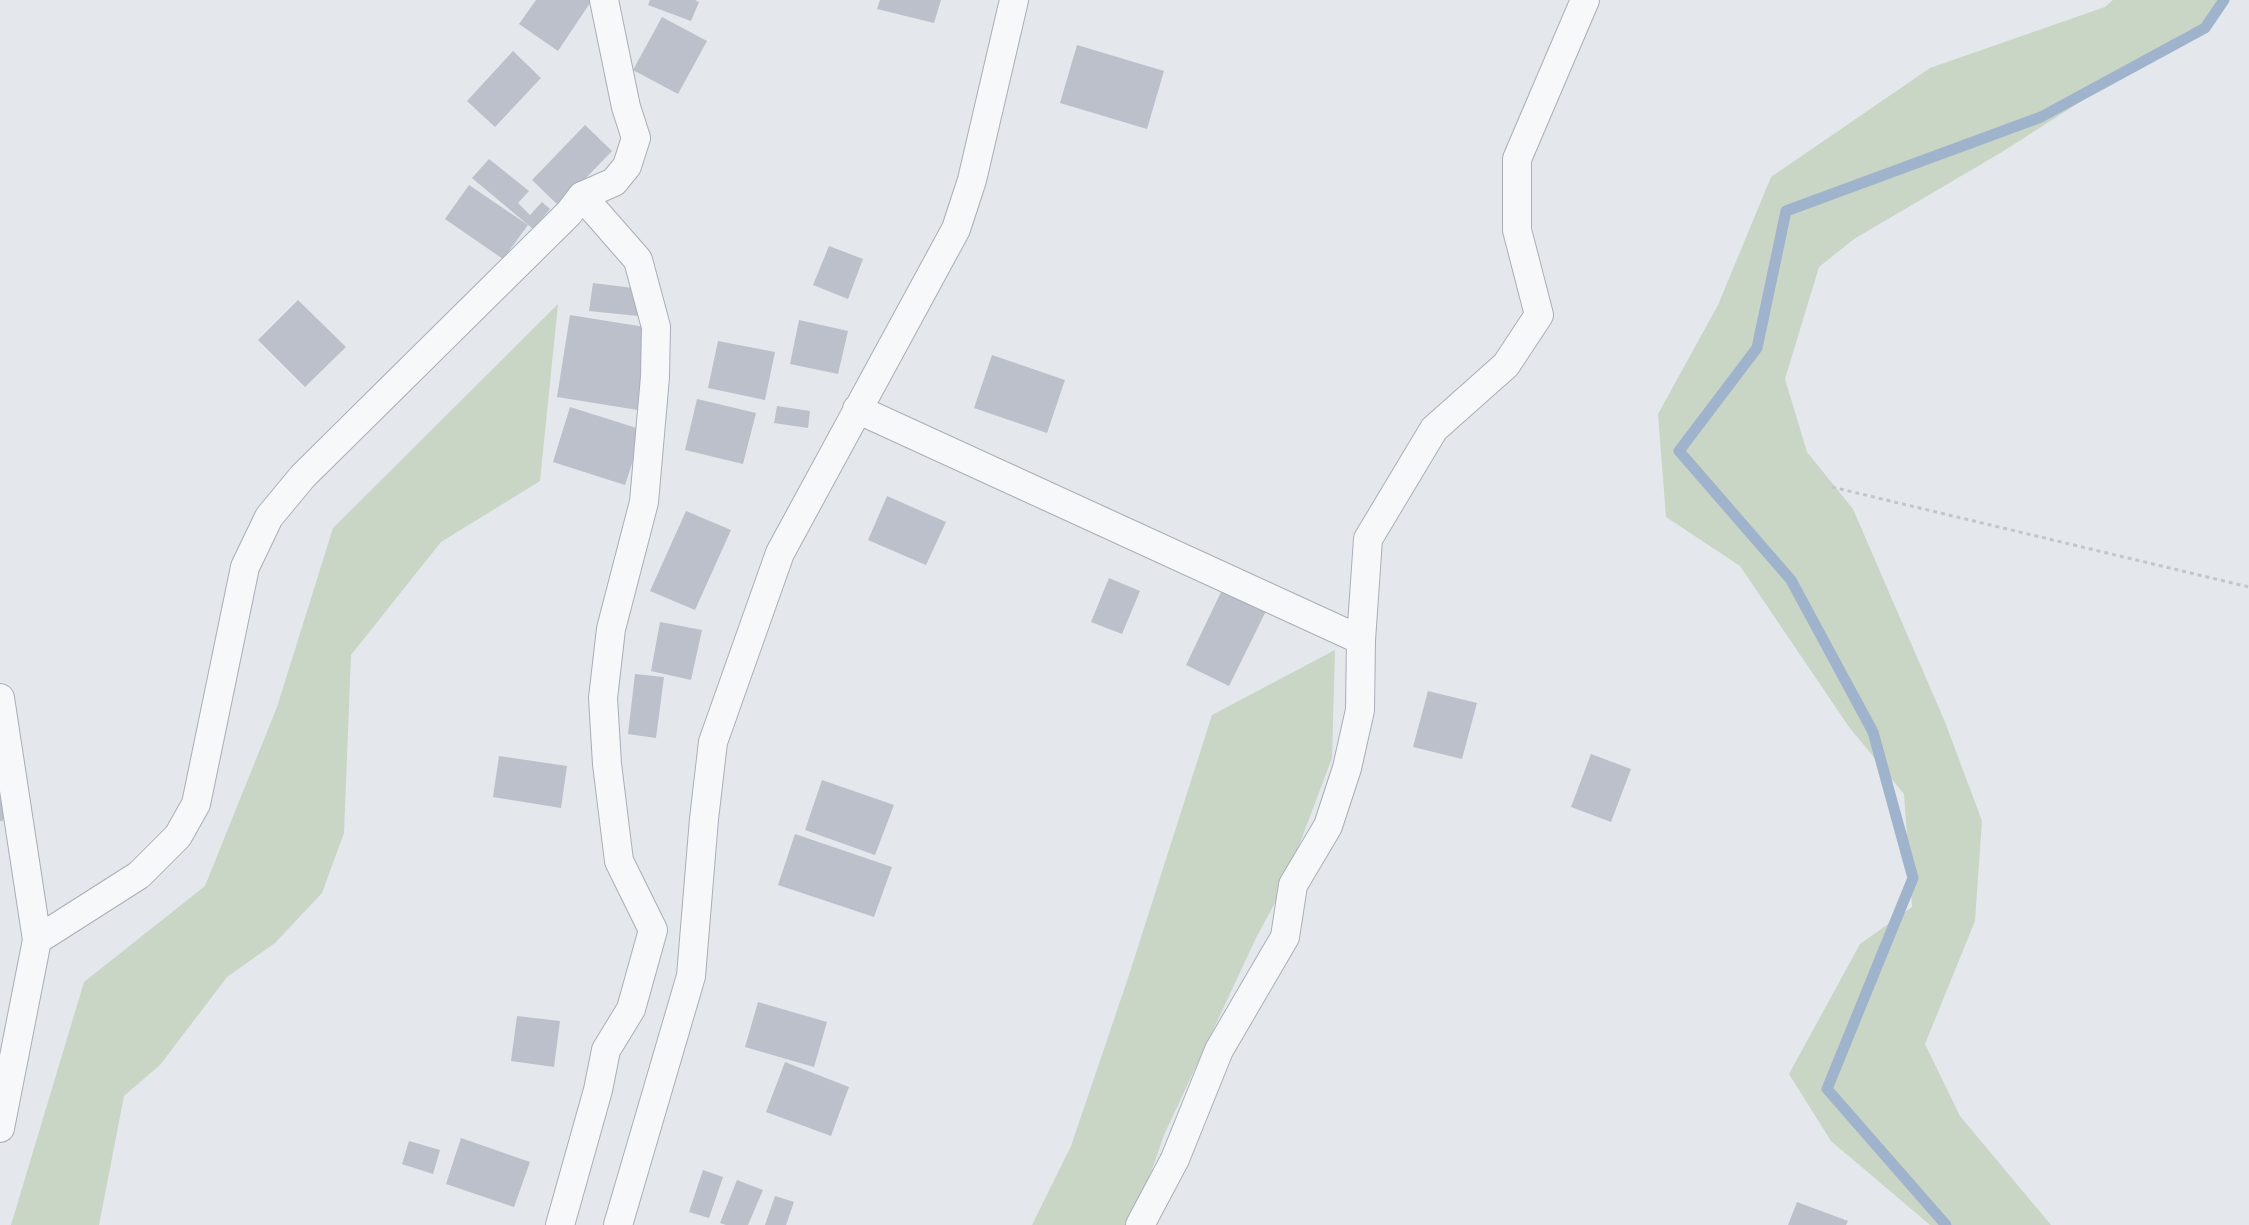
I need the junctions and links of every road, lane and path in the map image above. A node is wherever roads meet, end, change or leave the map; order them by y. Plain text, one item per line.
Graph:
1 (604, 0) edge
2 (1014, 0) edge
3 (1585, 0) edge
4 (582, 196) junction
5 (857, 409) junction
6 (1832, 487) dead end
7 (2249, 587) edge
8 (1361, 640) junction
9 (0, 698) edge
10 (38, 940) junction
11 (0, 1128) edge
12 (560, 1225) edge
13 (618, 1225) edge
14 (1140, 1225) edge

1 - 4 street
2 - 5 street
3 - 8 street
4 - 10 street
4 - 12 street
5 - 8 street
5 - 13 street
6 - 7 path
8 - 14 street
9 - 10 street
10 - 11 street

